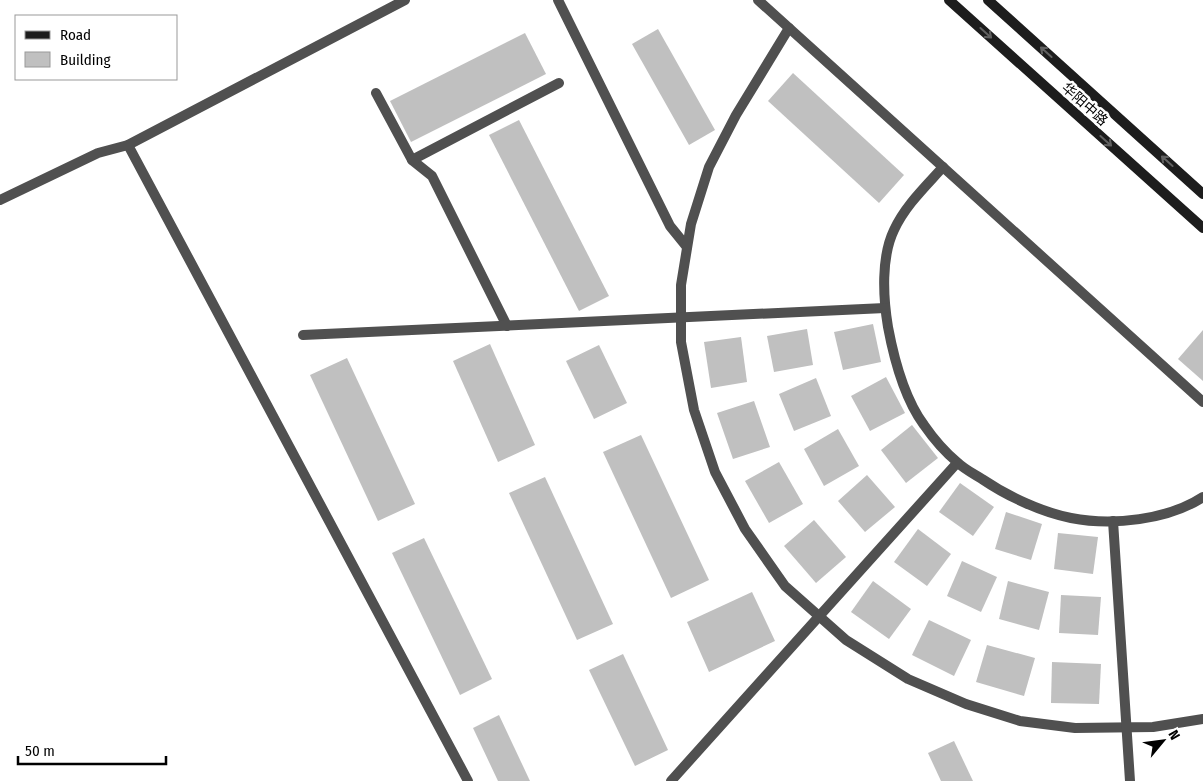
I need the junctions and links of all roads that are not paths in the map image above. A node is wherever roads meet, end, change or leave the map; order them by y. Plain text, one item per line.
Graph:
1 (405, 0) edge
2 (558, 0) edge
3 (758, 0) edge
4 (950, 0) edge
5 (988, 0) edge
6 (789, 28) junction
7 (559, 83) dead end
8 (376, 92) dead end
9 (128, 145) junction
10 (412, 160) junction
11 (943, 167) junction
12 (1203, 194) edge
13 (0, 200) edge
14 (1203, 228) edge
15 (687, 247) junction
16 (885, 308) junction
17 (681, 318) junction
18 (507, 326) junction
19 (304, 335) dead end
20 (1203, 402) edge
21 (957, 463) junction
22 (1203, 497) edge
23 (1113, 521) junction
24 (820, 616) junction
25 (1203, 719) edge
26 (1127, 728) junction
27 (468, 781) edge
28 (671, 781) edge
29 (1130, 781) edge

1 - 9 street
2 - 15 street
3 - 6 street
4 -> 14 main road, 华阳中路
12 -> 5 main road, 华阳中路
6 - 11 street
6 - 15 street
7 - 10 street
8 - 10 street
9 - 13 street
9 - 27 street
10 - 18 street
11 - 16 street
11 - 20 street
15 - 17 street
16 - 17 street
16 - 21 street
17 - 18 street
17 - 24 street
18 - 19 street
21 - 23 street
21 - 24 street
22 - 23 street
23 - 26 street
24 - 26 street
24 - 28 street
25 - 26 street
26 - 29 street

